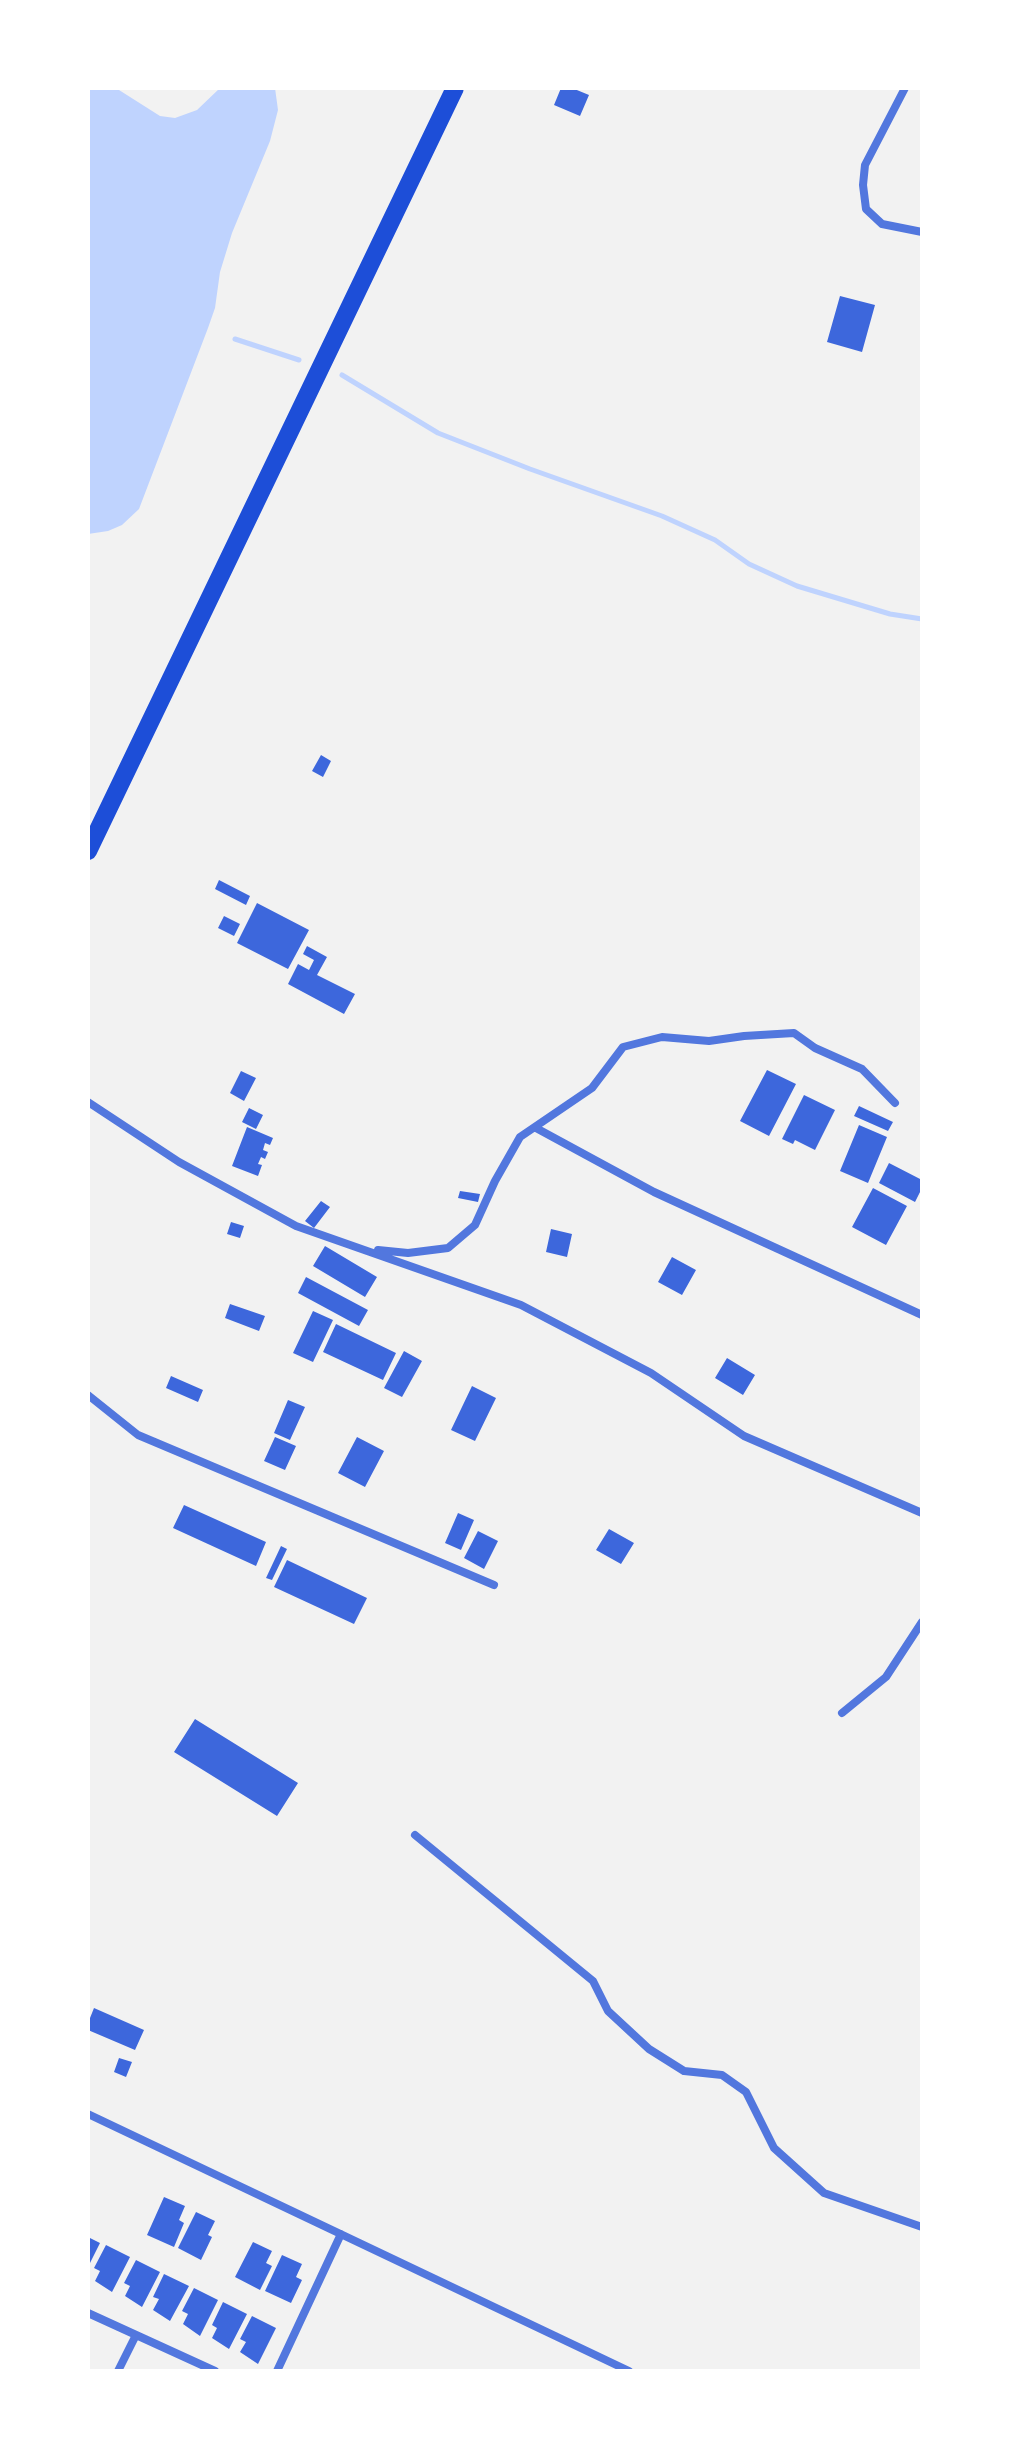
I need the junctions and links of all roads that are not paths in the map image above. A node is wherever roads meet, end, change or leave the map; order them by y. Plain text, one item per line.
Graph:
1 (455, 88) edge
2 (905, 88) edge
3 (922, 232) edge
4 (90, 843) edge
5 (88, 1102) edge
6 (895, 1103) dead end
7 (536, 1128) junction
8 (365, 1249) junction
9 (922, 1315) edge
10 (88, 1395) edge
11 (922, 1513) edge
12 (494, 1585) dead end
13 (922, 1622) edge
14 (842, 1713) dead end
15 (415, 1835) dead end
16 (88, 2114) edge
17 (922, 2227) edge
18 (341, 2234) junction
19 (88, 2313) edge
20 (136, 2335) junction
21 (118, 2371) edge
22 (215, 2371) edge
23 (277, 2371) edge
24 (629, 2371) edge

1 - 4 main road
2 - 3 street
5 - 8 street
6 - 7 street
7 - 8 street
7 - 9 street
8 - 11 street
10 - 12 street
13 - 14 street
15 - 17 street
16 - 18 street
18 - 23 street
18 - 24 street
19 - 20 street
20 - 21 street
20 - 22 street

